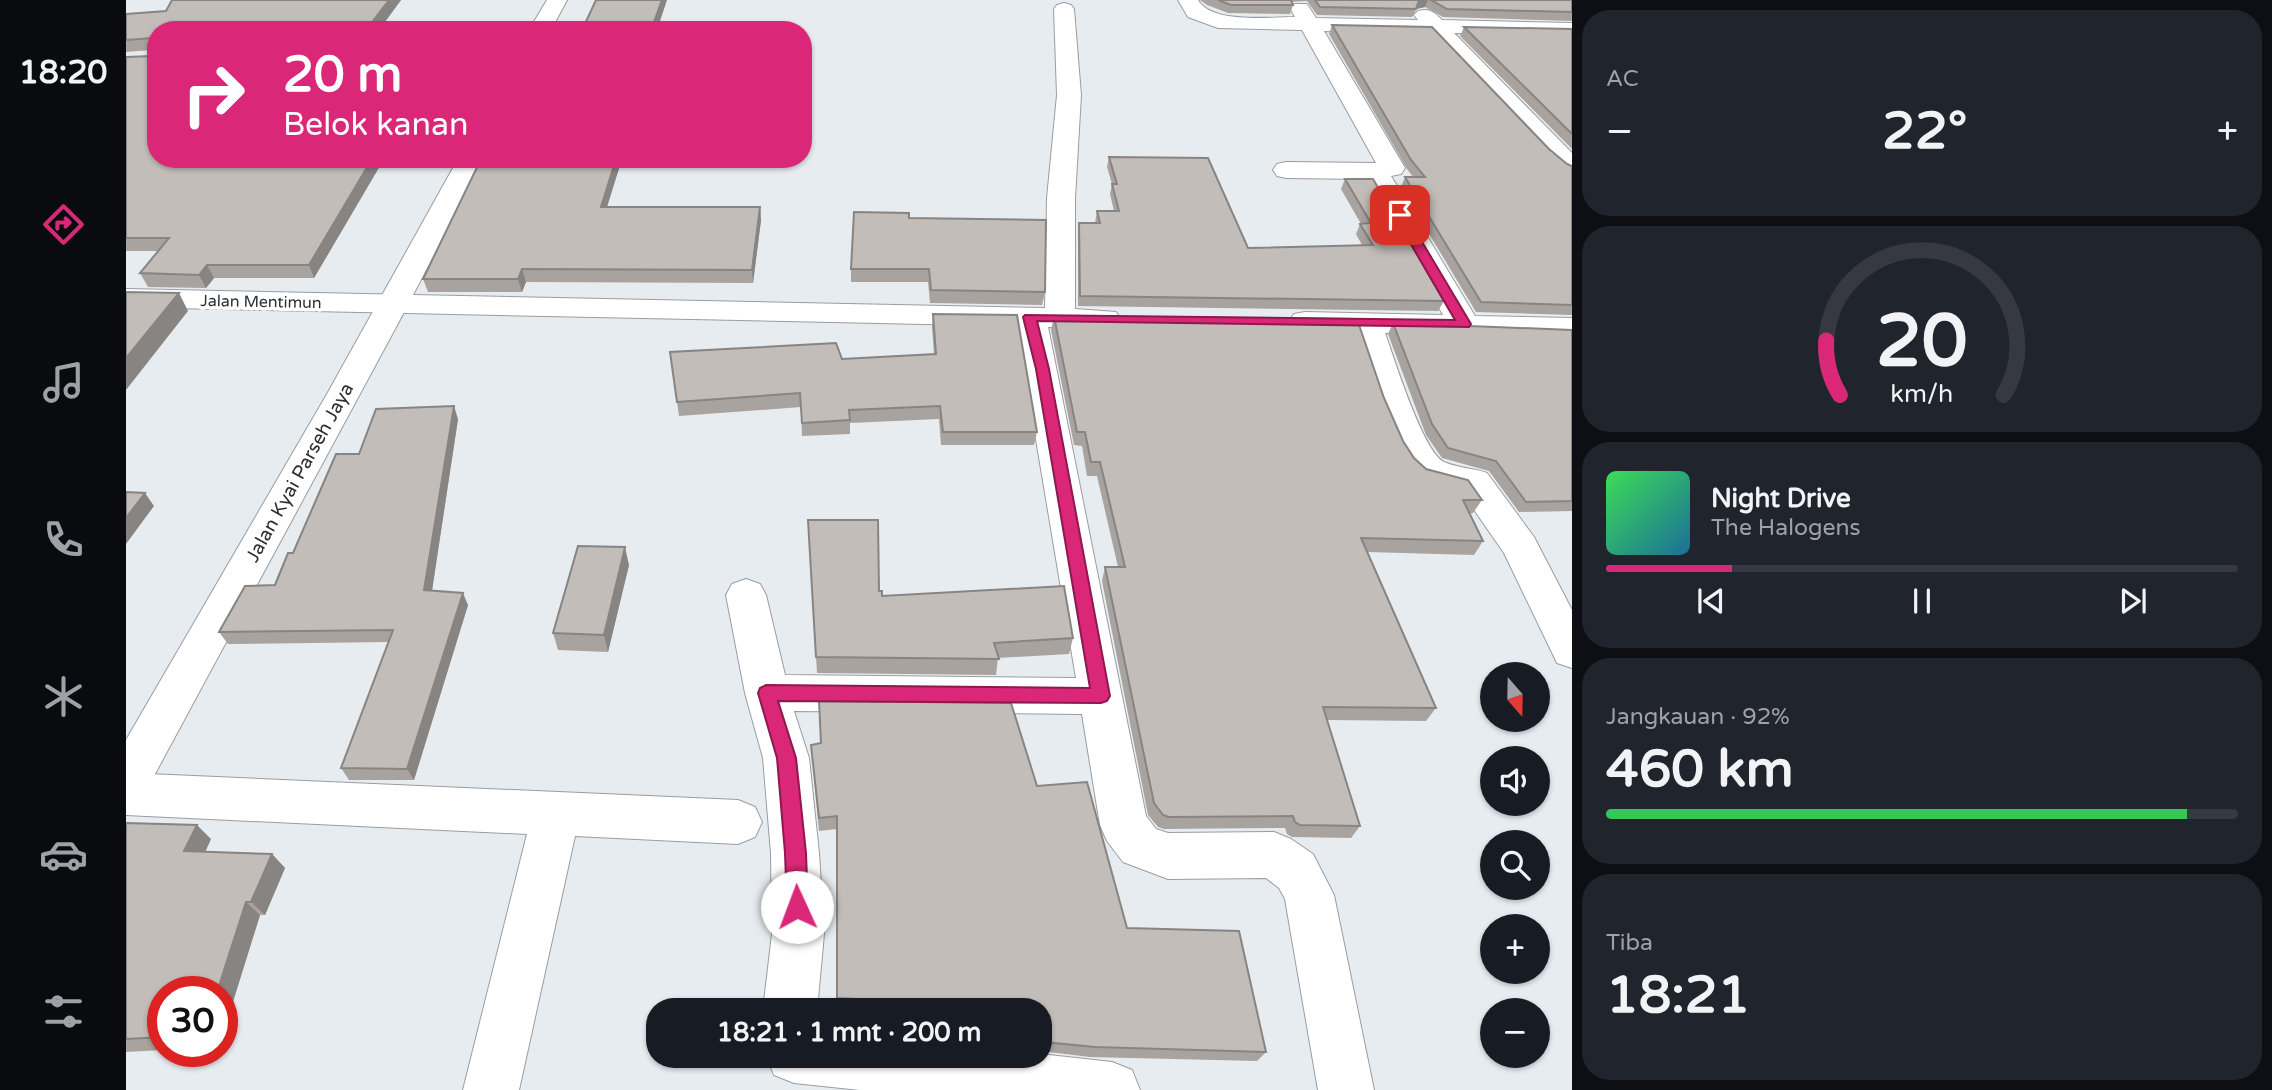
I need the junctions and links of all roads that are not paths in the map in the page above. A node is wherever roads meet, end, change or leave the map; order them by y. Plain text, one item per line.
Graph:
1 (557, 0) edge
2 (1188, 0) edge
3 (1295, 0) edge
4 (1414, 0) edge
5 (1064, 9) dead end
6 (545, 21) edge
7 (1311, 24) junction
8 (1433, 26) junction
9 (1572, 29) edge
10 (1572, 166) edge
11 (466, 168) edge
12 (1286, 170) dead end
13 (1375, 171) junction
14 (126, 298) edge
15 (395, 304) junction
16 (1045, 318) junction
17 (1130, 319) edge
18 (1282, 320) edge
19 (1365, 321) junction
20 (1464, 324) junction
21 (1572, 328) edge
22 (746, 595) dead end
23 (1572, 651) edge
24 (766, 693) junction
25 (1101, 696) junction
26 (130, 771) edge
27 (556, 814) junction
28 (738, 822) dead end
29 (791, 998) edge
30 (912, 1068) edge
31 (491, 1090) edge
32 (1112, 1090) edge
33 (1346, 1090) edge

1 - 6 street
2 - 7 street
3 - 7 street
4 - 8 street
5 - 16 street
7 - 8 street
7 - 13 street
8 - 9 street
8 - 10 street
11 - 15 street, Jalan Kyai Parseh Jaya
12 - 13 street
13 - 20 street
14 - 15 street, Jalan Mentimun
15 - 16 street, Jalan Mentimun
15 - 26 street, Jalan Kyai Parseh Jaya
16 - 17 street, Jalan Mentimun
16 - 25 street
18 - 19 street
19 - 20 street
19 - 23 street
20 - 21 street
22 - 24 street
24 - 25 street
24 - 29 street
25 - 33 street
26 - 27 street
27 - 28 street
27 - 31 street
30 - 32 street

